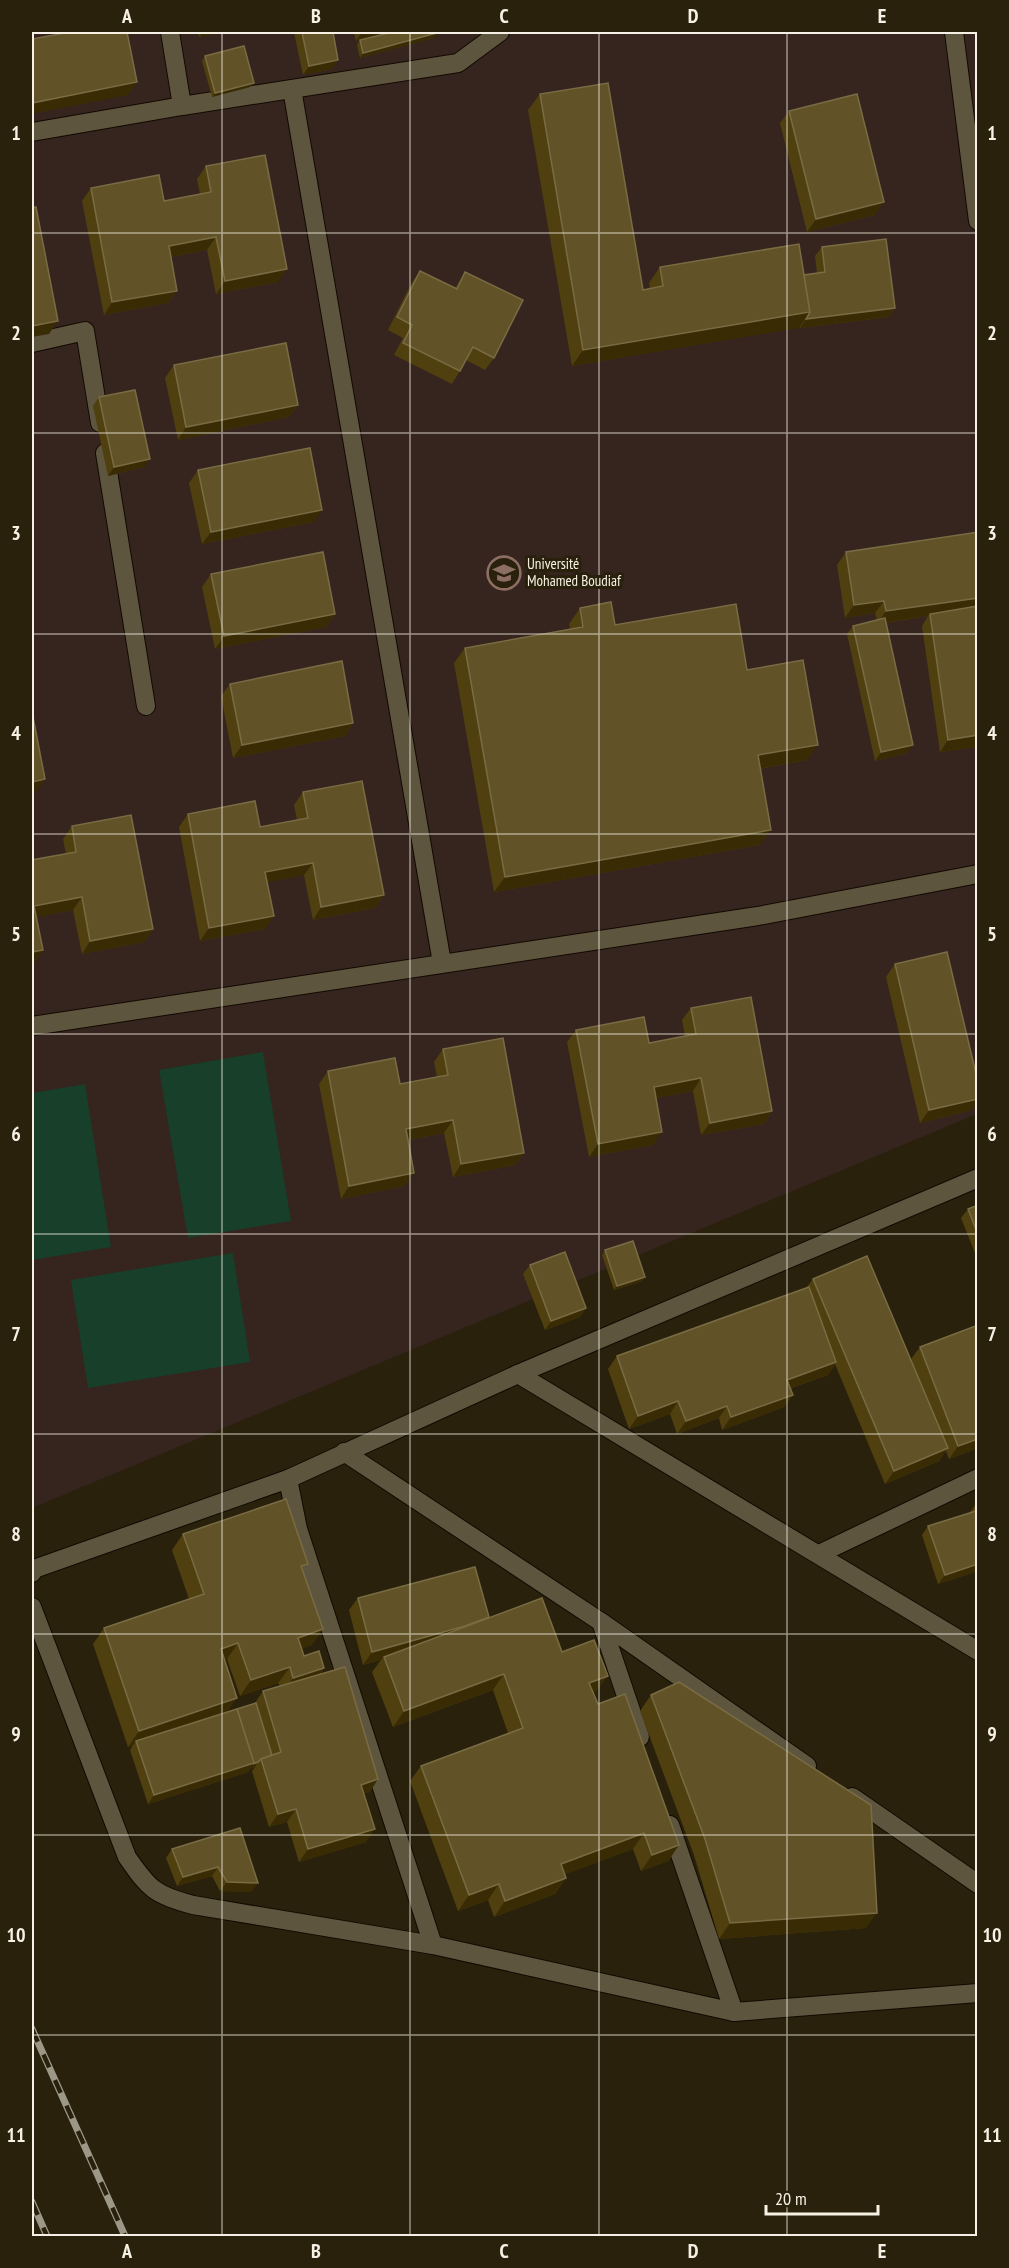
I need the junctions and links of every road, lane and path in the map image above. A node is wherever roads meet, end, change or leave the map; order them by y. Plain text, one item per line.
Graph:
1 (170, 32) edge
2 (500, 32) edge
3 (954, 32) edge
4 (292, 89) junction
5 (182, 106) junction
6 (32, 132) edge
7 (978, 221) edge
8 (32, 343) edge
9 (146, 706) dead end
10 (978, 874) edge
11 (442, 963) junction
12 (32, 1026) edge
13 (978, 1178) edge
14 (518, 1374) junction
15 (344, 1452) junction
16 (978, 1478) edge
17 (288, 1479) junction
18 (819, 1554) junction
19 (32, 1573) edge
20 (32, 1607) edge
21 (601, 1622) junction
22 (978, 1651) edge
23 (647, 1756) edge
24 (666, 1812) edge
25 (978, 1884) edge
26 (433, 1944) junction
27 (978, 1993) edge
28 (734, 2012) junction

1 - 5 street
2 - 4 street
3 - 7 street
4 - 5 street
4 - 11 street
5 - 6 street
8 - 9 street
10 - 11 street
11 - 12 street
13 - 14 street
14 - 15 street
14 - 18 street
15 - 17 street
15 - 21 street
16 - 18 street
17 - 19 street
17 - 26 street
18 - 22 street
20 - 26 street
21 - 23 street
21 - 25 street
24 - 28 street
26 - 28 street
27 - 28 street

